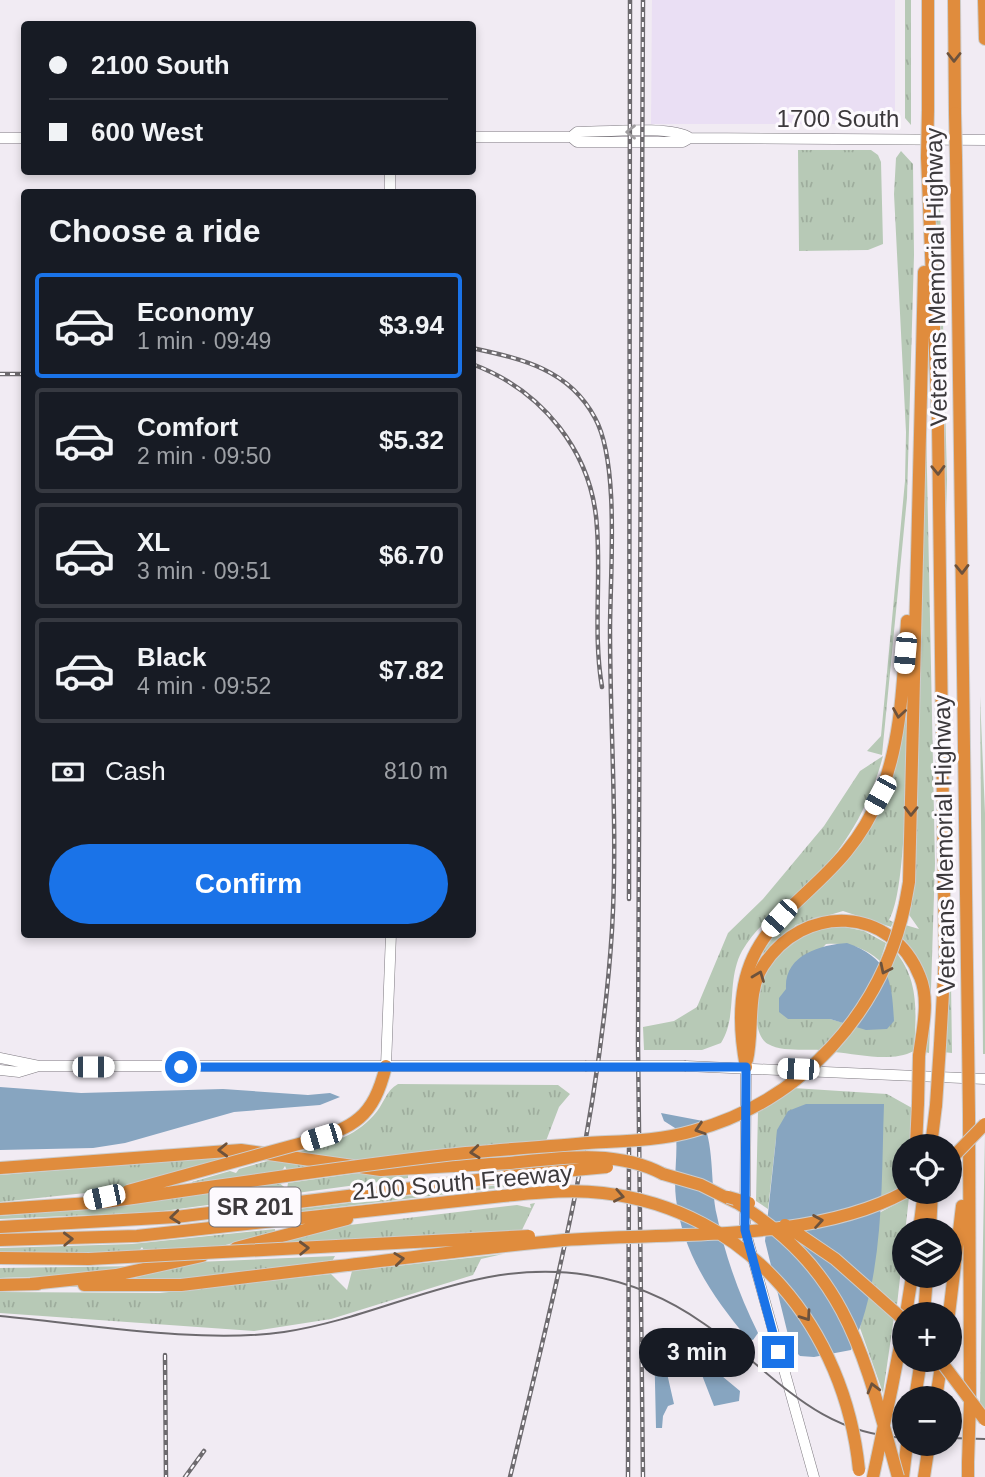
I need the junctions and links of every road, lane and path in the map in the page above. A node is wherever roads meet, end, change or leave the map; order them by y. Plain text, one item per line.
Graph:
1 (928, 0) edge
2 (954, 0) edge
3 (984, 0) edge
4 (985, 39) edge
5 (476, 137) edge
6 (0, 138) edge
7 (21, 138) edge
8 (985, 140) edge
9 (927, 157) junction
10 (918, 498) junction
11 (391, 938) edge
12 (0, 1058) edge
13 (39, 1066) junction
14 (386, 1066) junction
15 (746, 1067) junction
16 (0, 1070) edge
17 (985, 1079) edge
18 (969, 1115) junction
19 (985, 1124) edge
20 (917, 1134) edge
21 (933, 1134) edge
22 (962, 1148) edge
23 (1, 1168) edge
24 (510, 1170) junction
25 (728, 1197) junction
26 (892, 1198) edge
27 (104, 1199) junction
28 (430, 1203) junction
29 (0, 1209) edge
30 (0, 1227) edge
31 (648, 1236) junction
32 (0, 1240) edge
33 (0, 1258) edge
34 (31, 1284) junction
35 (0, 1285) edge
36 (951, 1302) edge
37 (892, 1309) edge
38 (895, 1372) edge
39 (950, 1372) edge
40 (985, 1420) edge
41 (905, 1456) edge
42 (928, 1456) edge
43 (859, 1475) edge
44 (814, 1477) edge
45 (873, 1477) edge
46 (898, 1477) edge
47 (903, 1477) edge
48 (924, 1477) edge
49 (968, 1477) edge

1 - 9 highway, bridge
2 -> 18 highway, Veterans Memorial Highway, bridge
3 - 4 highway
5 - 8 street, 1700 South
6 - 7 street
9 - 10 highway
9 -> 21 highway, bridge
10 -> 15 highway
10 -> 27 highway, bridge
11 - 14 street
12 - 13 street
13 - 14 street
13 - 16 street
14 - 15 street, bridge
14 - 27 highway, bridge
15 - 17 street
15 -> 20 highway, bridge
15 - 44 street
18 - 36 highway
18 - 49 highway, Veterans Memorial Highway, bridge
19 - 22 highway, bridge
24 -> 23 highway
24 - 25 highway, 2100 South Freeway / SR 201, bridge
24 -> 30 highway, 2100 South Freeway / SR 201
25 - 37 highway, bridge
46 -> 25 highway, bridge
31 -> 26 highway, bridge
27 - 29 highway
32 -> 28 highway, 2100 South Freeway / SR 201
28 - 34 highway
28 -> 43 highway, 2100 South Freeway / SR 201, bridge
33 -> 31 highway, bridge
34 -> 31 highway, bridge
34 - 35 highway
38 - 45 highway, bridge
39 - 40 highway, bridge
41 - 47 highway
42 - 48 highway

